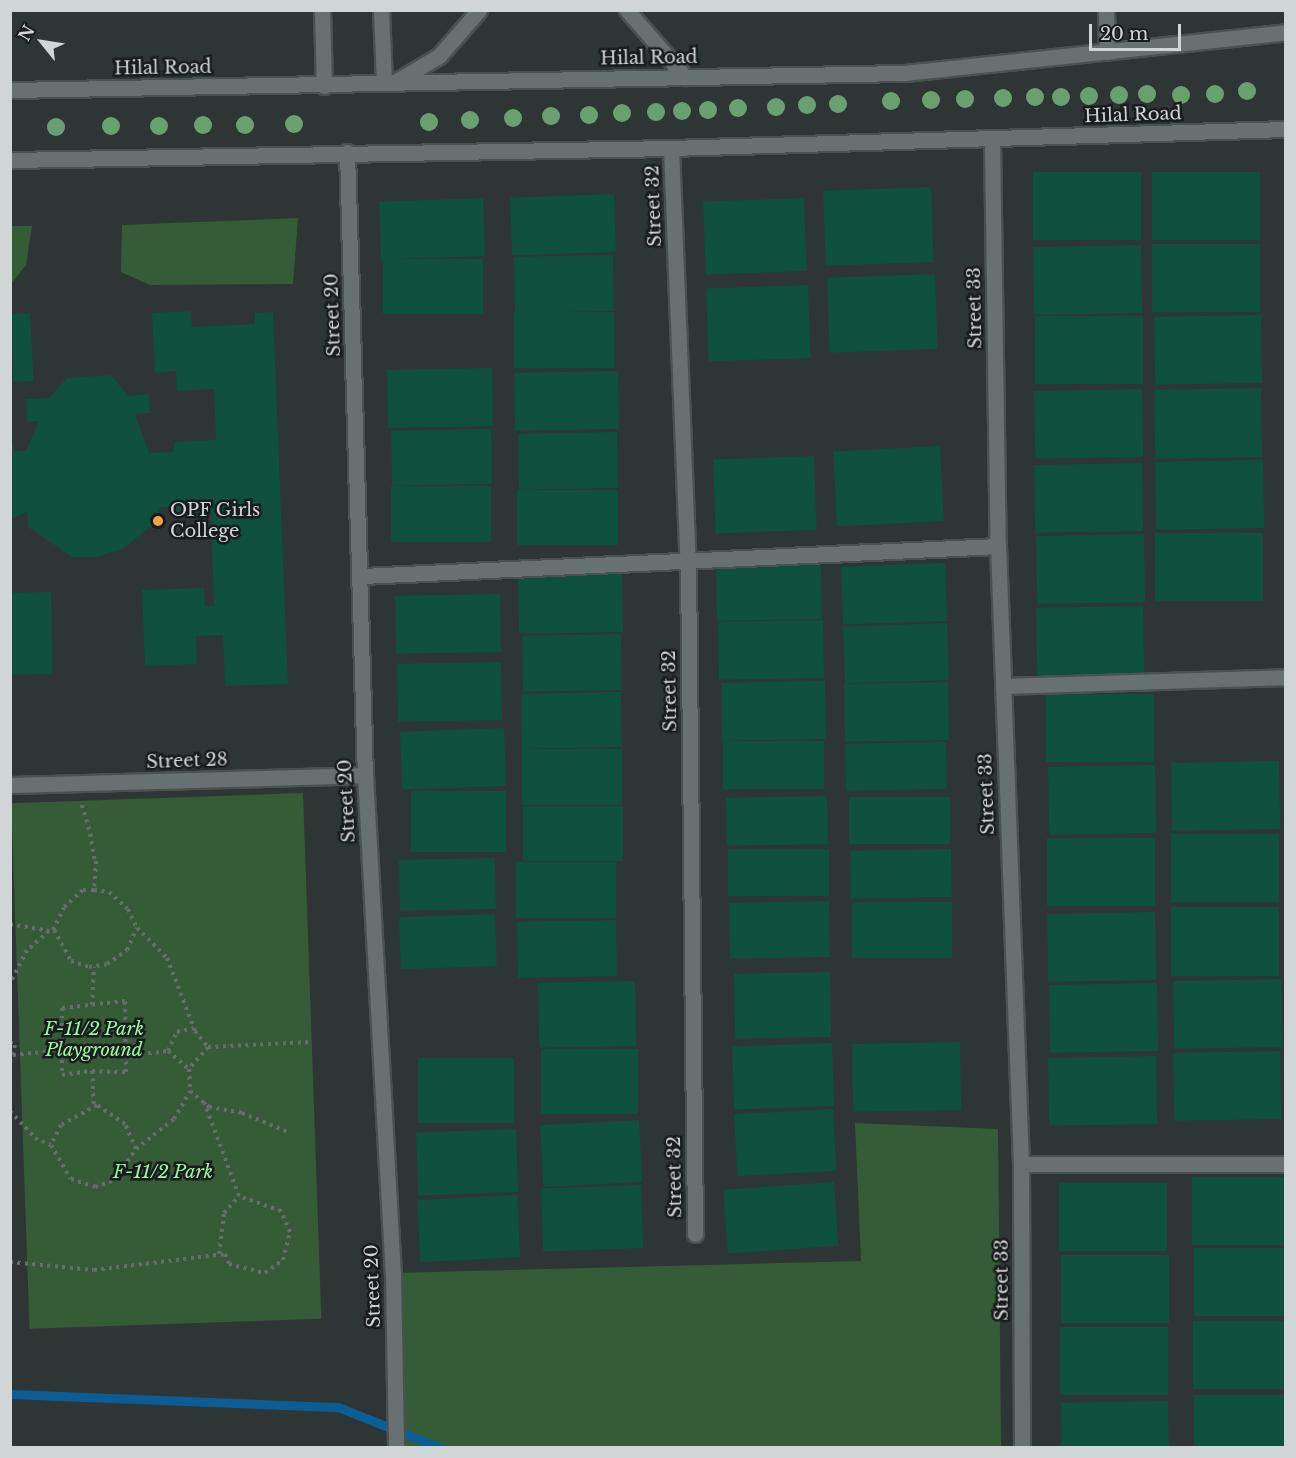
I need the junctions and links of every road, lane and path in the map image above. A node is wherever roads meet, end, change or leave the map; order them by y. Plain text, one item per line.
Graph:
1 (322, 10) edge
2 (381, 10) edge
3 (479, 10) edge
4 (627, 10) edge
5 (1106, 10) edge
6 (1286, 32) edge
7 (1107, 51) junction
8 (685, 77) junction
9 (389, 82) junction
10 (324, 86) junction
11 (10, 90) edge
12 (1286, 129) edge
13 (992, 140) junction
14 (672, 148) junction
15 (347, 152) junction
16 (10, 160) edge
17 (998, 546) junction
18 (688, 563) junction
19 (362, 576) junction
20 (1286, 677) edge
21 (1003, 686) junction
22 (365, 775) junction
23 (75, 784) junction
24 (10, 785) edge
25 (94, 890) junction
26 (10, 924) edge
27 (137, 928) junction
28 (52, 931) junction
29 (94, 967) junction
30 (10, 983) edge
31 (92, 1005) junction
32 (194, 1028) junction
33 (10, 1042) edge
34 (311, 1042) dead end
35 (208, 1047) junction
36 (62, 1050) junction
37 (168, 1051) junction
38 (13, 1055) junction
39 (126, 1056) junction
40 (10, 1062) edge
41 (189, 1069) junction
42 (92, 1071) junction
43 (190, 1090) junction
44 (204, 1102) junction
45 (94, 1106) junction
46 (10, 1111) edge
47 (290, 1133) dead end
48 (51, 1144) junction
49 (136, 1149) junction
50 (1021, 1164) junction
51 (1286, 1164) edge
52 (239, 1196) junction
53 (695, 1234) dead end
54 (219, 1254) junction
55 (10, 1262) edge
56 (396, 1448) edge
57 (1022, 1448) edge

1 - 10 street
2 - 9 street
3 - 9 street
4 - 8 street
5 - 7 street
6 - 7 street, Hilal Road
7 - 8 street, Hilal Road
8 - 9 street, Hilal Road
9 - 10 street, Hilal Road
10 - 11 street, Hilal Road
12 - 13 street, Hilal Road
13 - 14 street, Hilal Road
13 - 17 street, Street 33
14 - 15 street, Hilal Road
14 - 18 street, Street 32
15 - 16 street, Hilal Road
15 - 19 street, Street 20
17 - 18 street
17 - 21 street, Street 33
18 - 19 street
18 - 53 street, Street 32
19 - 22 street, Street 20
20 - 21 street
21 - 50 street, Street 33
22 - 23 street, Street 28
22 - 56 street, Street 20
23 - 24 street, Street 28
23 - 25 path
25 - 27 path
25 - 28 path
26 - 28 path
27 - 29 path
27 - 32 path
28 - 29 path
28 - 30 path
29 - 31 path
31 - 36 path
31 - 39 path
32 - 35 path
32 - 37 path
33 - 38 path
34 - 35 path
35 - 41 path
36 - 38 path
36 - 42 path
37 - 39 path
37 - 41 path
38 - 40 path
39 - 42 path
41 - 43 path
42 - 45 path
43 - 44 path
43 - 49 path
44 - 47 path
44 - 52 path
45 - 48 path
45 - 49 path
46 - 48 path
48 - 49 path
50 - 51 street
50 - 57 street, Street 33
52 - 54 path
52 - 54 path
54 - 55 path

